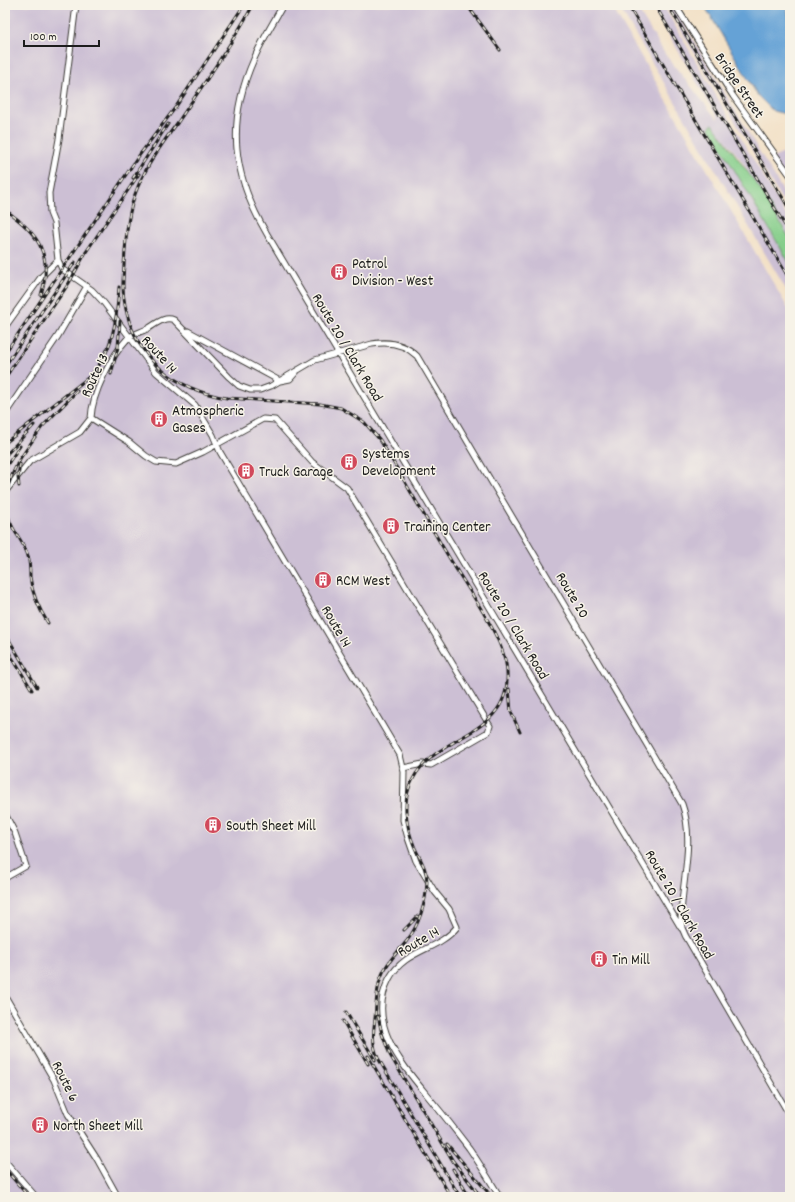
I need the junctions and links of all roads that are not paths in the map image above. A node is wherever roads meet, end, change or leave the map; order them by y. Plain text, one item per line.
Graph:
1 (76, 5) edge
2 (283, 5) edge
3 (675, 5) edge
4 (790, 175) edge
5 (58, 260) junction
6 (86, 286) junction
7 (5, 327) edge
8 (183, 329) junction
9 (129, 337) junction
10 (338, 354) junction
11 (280, 381) junction
12 (5, 414) edge
13 (91, 418) junction
14 (217, 444) junction
15 (5, 492) edge
16 (403, 768) junction
17 (5, 814) edge
18 (5, 878) edge
19 (686, 937) junction
20 (5, 996) edge
21 (790, 1116) edge
22 (5, 1162) edge
23 (36, 1197) edge
24 (118, 1197) edge
25 (500, 1197) edge

1 - 5 street
2 - 10 street, Route 20 / Clark Road
3 - 4 street, Bridge Street
5 - 6 street, Route 14
5 - 7 street
6 - 9 street, Route 14
6 - 12 street
8 - 9 street, Route 13
8 - 11 street, Route 13
8 - 11 street, Route 13
9 - 13 street, Route 13
9 - 14 street, Route 14
10 - 11 street, Route 13
10 - 19 street, Route 20 / Clark Road
10 - 19 street, Route 20
13 - 14 street, Route 13
13 - 15 street, Route 13
14 - 16 street, Route 14
14 - 16 street, Route 13
16 - 25 street, Route 14
17 - 18 street
19 - 21 street, Route 20 / Clark Road
20 - 24 street, Route 6
22 - 23 street

